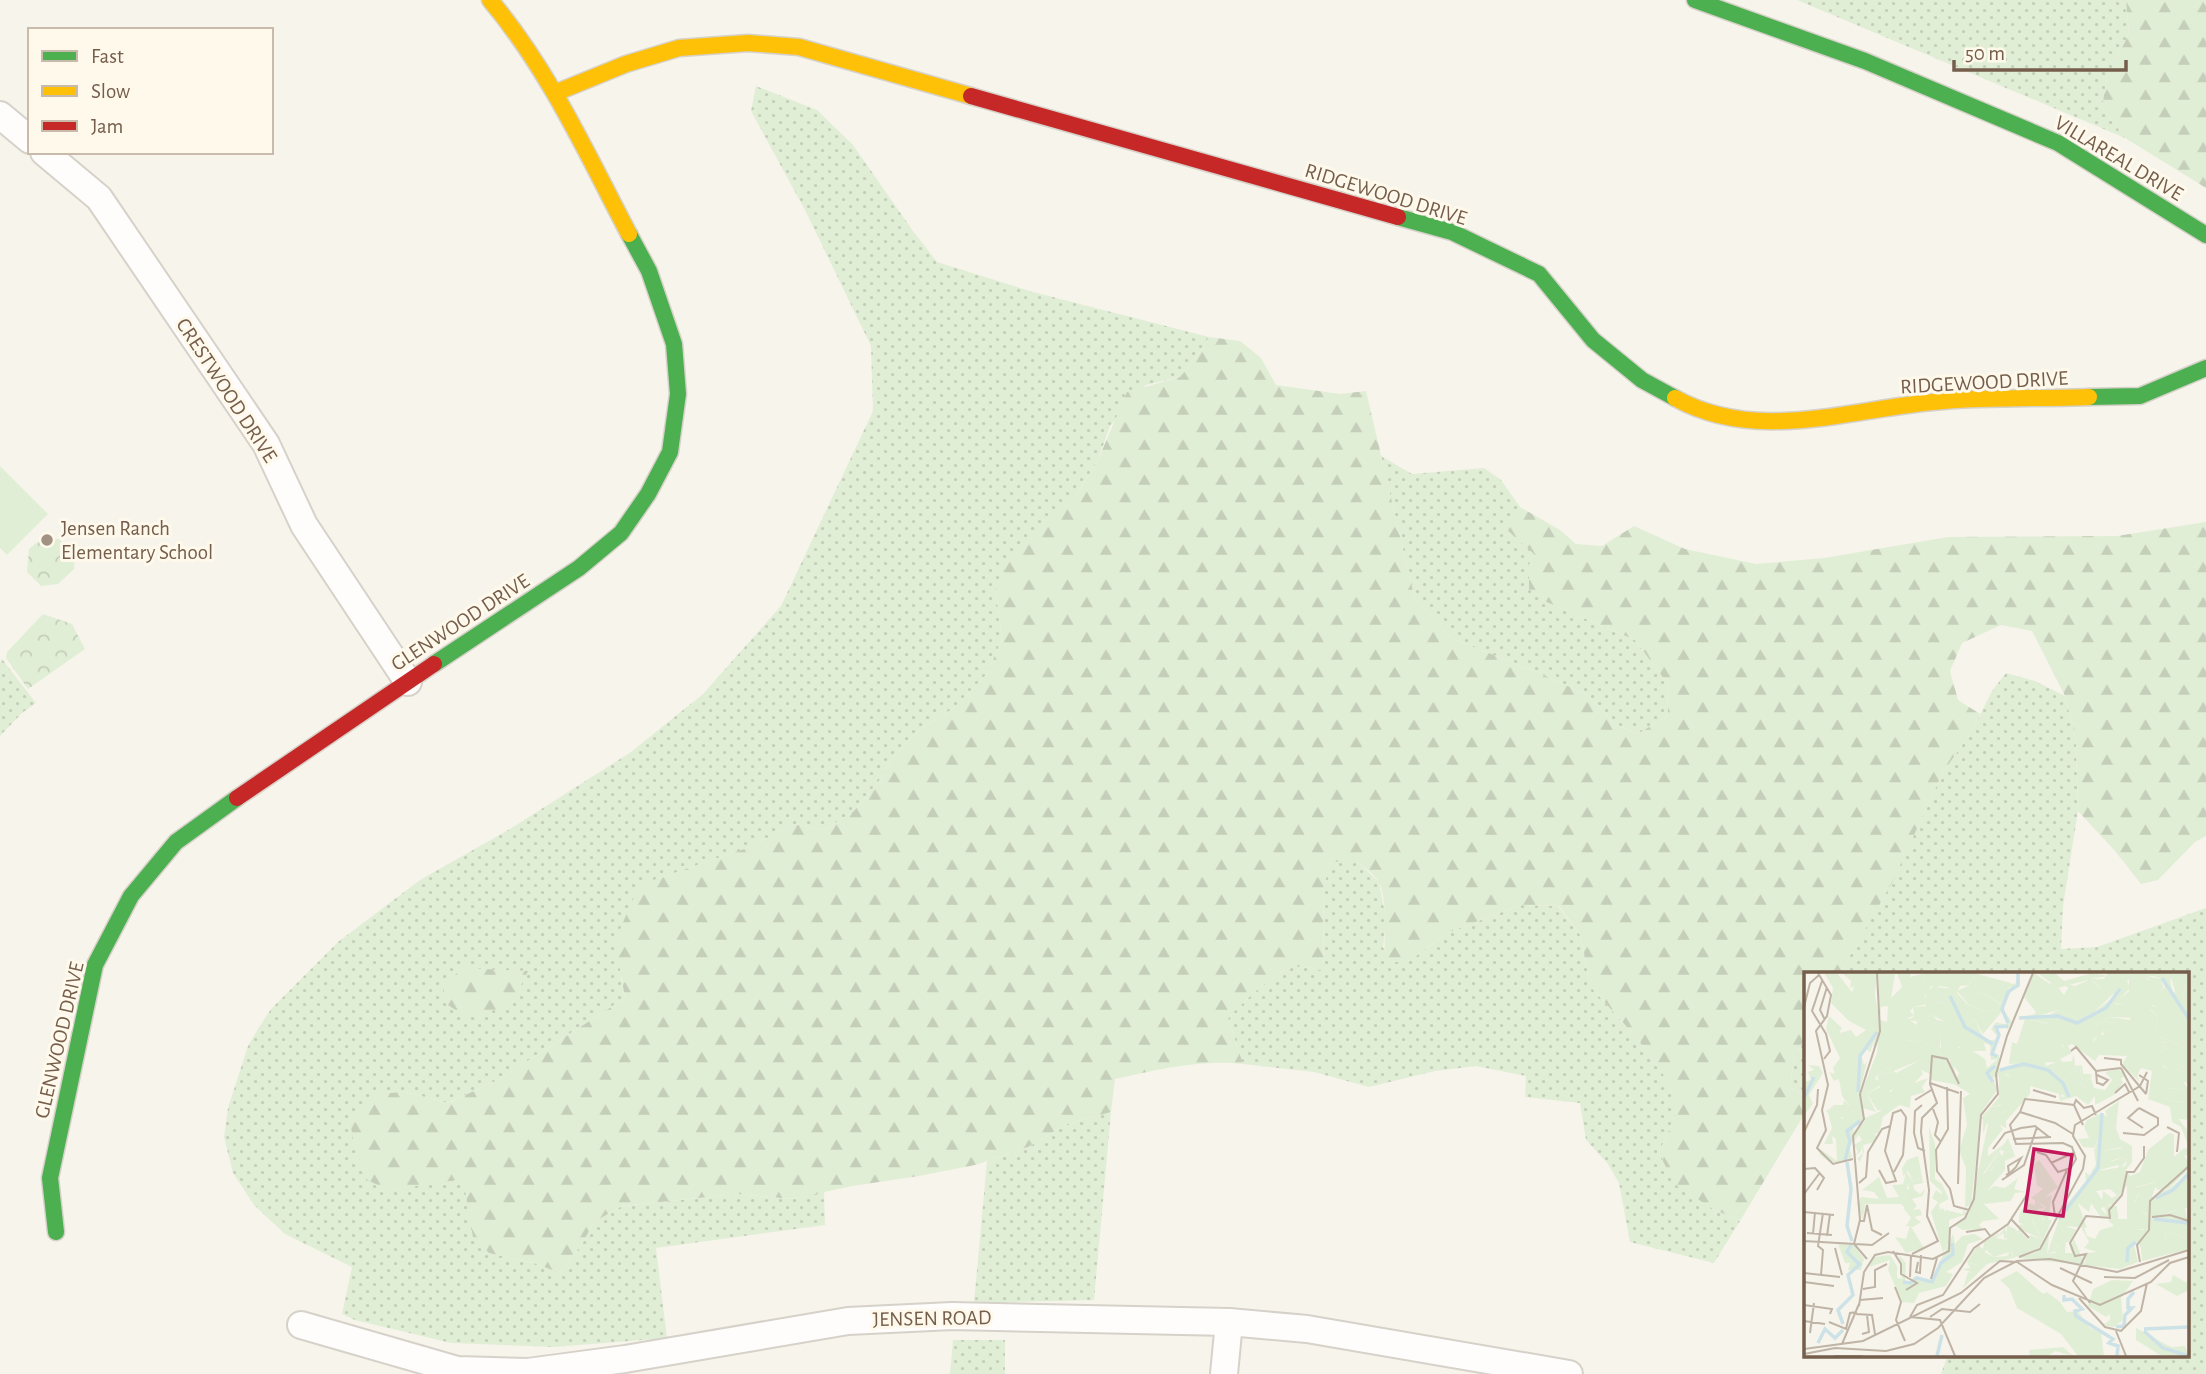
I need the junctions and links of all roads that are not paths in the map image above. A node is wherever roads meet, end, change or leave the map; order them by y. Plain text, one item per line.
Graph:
1 (490, 0) edge
2 (1695, 0) edge
3 (555, 93) junction
4 (0, 115) edge
5 (28, 138) edge
6 (46, 154) edge
7 (2206, 235) edge
8 (2206, 368) edge
9 (408, 682) junction
10 (56, 1232) dead end
11 (1229, 1322) junction
12 (301, 1325) dead end
13 (1224, 1374) edge
14 (1569, 1374) edge

1 - 3 street, GLENWOOD DRIVE
2 - 7 street, VILLAREAL DRIVE
3 - 8 street, RIDGEWOOD DRIVE
3 - 9 street, GLENWOOD DRIVE
4 - 5 street
6 - 9 street, CRESTWOOD DRIVE
9 - 10 street, GLENWOOD DRIVE
11 - 12 street, JENSEN ROAD
11 - 13 street
11 - 14 street, JENSEN ROAD

